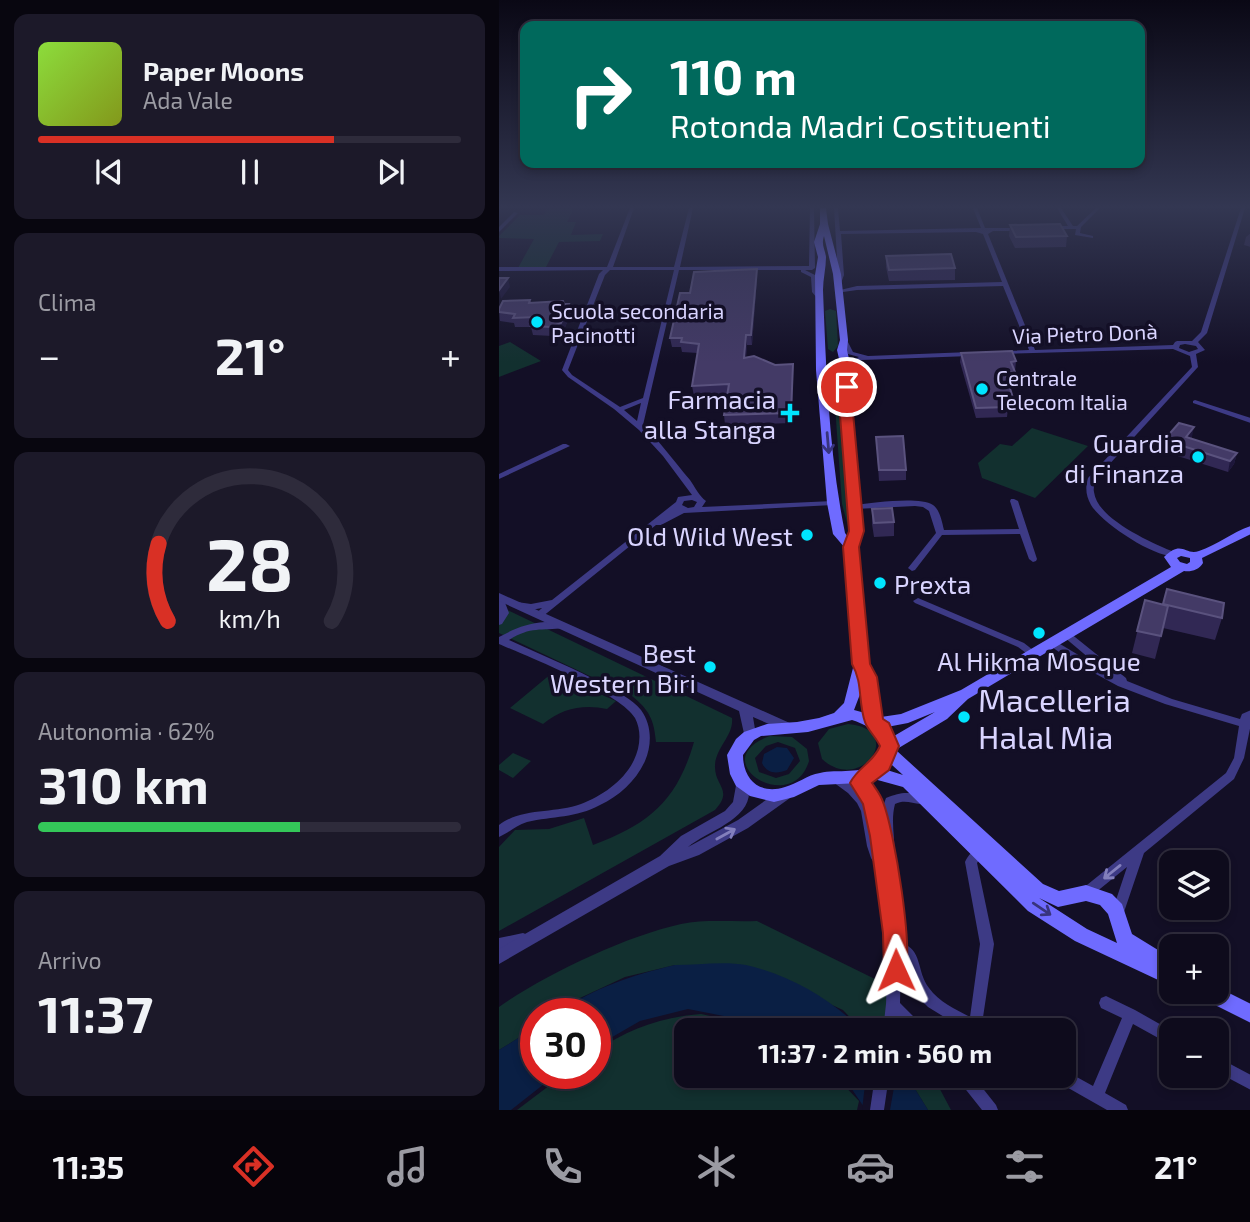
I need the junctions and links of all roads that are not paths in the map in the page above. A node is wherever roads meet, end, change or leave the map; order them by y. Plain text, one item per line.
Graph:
1 (610, 260) edge
2 (678, 260) edge
3 (816, 260) edge
4 (821, 260) edge
5 (833, 260) edge
6 (840, 260) edge
7 (996, 260) edge
8 (1228, 260) edge
9 (499, 269) edge
10 (606, 270) junction
11 (676, 270) junction
12 (688, 270) junction
13 (796, 270) junction
14 (817, 270) junction
15 (836, 272) junction
16 (1006, 284) junction
17 (838, 288) junction
18 (819, 297) junction
19 (666, 311) junction
20 (1194, 343) junction
21 (843, 346) junction
22 (1175, 347) junction
23 (822, 351) junction
24 (1033, 352) junction
25 (976, 354) edge
26 (988, 354) edge
27 (1193, 354) junction
28 (871, 357) junction
29 (847, 372) junction
30 (644, 400) junction
31 (1195, 402) dead end
32 (620, 410) junction
33 (1250, 421) edge
34 (640, 424) junction
35 (566, 446) dead end
36 (499, 477) edge
37 (683, 478) junction
38 (699, 499) junction
39 (1014, 502) dead end
40 (833, 503) junction
41 (683, 506) junction
42 (728, 507) junction
43 (855, 507) junction
44 (1250, 528) edge
45 (1023, 531) junction
46 (940, 533) junction
47 (851, 547) junction
48 (1171, 554) junction
49 (1195, 556) junction
50 (1033, 559) dead end
51 (1181, 567) junction
52 (913, 568) dead end
53 (499, 598) edge
54 (557, 601) junction
55 (918, 601) dead end
56 (517, 605) junction
57 (539, 615) junction
58 (499, 622) edge
59 (564, 626) junction
60 (1067, 635) junction
61 (500, 641) edge
62 (1052, 643) junction
63 (1033, 654) junction
64 (861, 664) junction
65 (1131, 689) junction
66 (966, 694) junction
67 (745, 709) junction
68 (840, 716) junction
69 (1247, 719) edge
70 (875, 723) junction
71 (787, 727) junction
72 (750, 735) junction
73 (889, 749) junction
74 (870, 773) junction
75 (836, 779) junction
76 (742, 784) junction
77 (784, 794) junction
78 (924, 800) junction
79 (499, 832) edge
80 (1139, 851) junction
81 (979, 853) junction
82 (664, 861) junction
83 (887, 875) junction
84 (1081, 895) junction
85 (1118, 917) junction
86 (1072, 927) junction
87 (532, 937) junction
88 (1091, 938) junction
89 (499, 944) edge
90 (897, 949) junction
91 (499, 957) edge
92 (1159, 961) edge
93 (1159, 972) edge
94 (1106, 1003) dead end
95 (1229, 1003) edge
96 (894, 1006) junction
97 (1250, 1014) edge
98 (1130, 1015) junction
99 (892, 1018) edge
100 (906, 1018) edge
101 (960, 1018) edge
102 (979, 1018) edge
103 (1159, 1031) edge
104 (1229, 1071) edge
105 (1250, 1083) edge
106 (1076, 1085) edge
107 (880, 1088) edge
108 (974, 1088) edge
109 (1096, 1096) junction
110 (877, 1110) edge
111 (991, 1110) edge
112 (1121, 1110) edge

1 - 10 street
2 - 11 street
3 - 14 street
4 - 14 main road
5 - 15 main road
6 - 17 street
7 - 16 street
8 - 20 street
9 - 10 street
10 - 11 street
10 - 32 street
11 - 12 street
11 - 19 street
12 - 13 street
12 - 19 street
13 - 14 street
13 - 18 street
14 - 15 main road
14 - 18 main road
15 - 17 main road
16 - 17 street
16 - 24 street
17 - 21 main road
18 - 23 main road
19 - 30 street
20 - 22 street
20 - 27 street
21 - 23 main road
21 - 28 street
21 - 29 main road
22 - 24 street, Via Pietro Donà
22 - 27 street
23 -> 40 main road
24 - 26 street, Via Pietro Donà
25 - 28 street, Via Pietro Donà
27 - 48 street
28 - 29 street
29 - 43 main road
30 - 32 street
30 - 34 street
31 - 33 street
32 - 34 street
34 - 37 street
35 - 36 street
37 - 38 street
37 - 41 street
38 - 41 street
38 - 41 street
38 - 42 street
39 - 45 street
40 - 42 street
40 - 47 main road
41 - 42 street
41 - 54 street
43 - 46 street
43 - 47 main road
44 - 49 main road
45 - 46 street
45 - 50 street
46 - 52 street
47 - 64 main road
48 - 49 main road
48 - 51 main road
49 - 51 main road
51 - 60 main road
53 - 56 street
53 - 58 street
54 - 56 street
54 - 57 street
55 - 63 street
56 - 57 street
57 - 59 street
59 - 61 street
59 - 67 street
60 - 62 main road
60 - 65 street
61 - 79 street
62 - 63 main road
62 - 65 street
63 - 66 main road
64 - 68 main road
64 - 70 main road
65 - 69 street
66 - 70 main road
66 - 73 main road
67 - 71 street
67 - 72 street
68 - 70 main road
68 - 71 main road
69 - 80 street
70 - 73 main road
71 - 72 main road
72 - 76 main road
73 - 74 main road
73 - 84 main road
74 - 75 main road
74 - 78 main road
74 - 83 street
75 - 77 main road
75 - 83 street
76 - 77 main road
76 - 82 street
82 -> 77 street
78 - 81 main road
78 - 83 street
80 -> 84 street
80 - 85 street
81 -> 86 main road
81 - 102 street
82 - 87 street
83 - 90 street
84 - 85 main road
84 - 86 main road
85 - 88 main road
85 - 92 main road
86 - 88 main road
87 - 89 street
87 - 91 street
88 - 93 main road
90 - 96 street
90 - 101 street
94 - 98 street
95 - 97 main road
96 - 99 street
96 - 100 street
98 - 103 street
98 - 109 street
104 - 105 street
106 - 109 street
107 - 110 street
108 - 111 street
109 - 112 street

